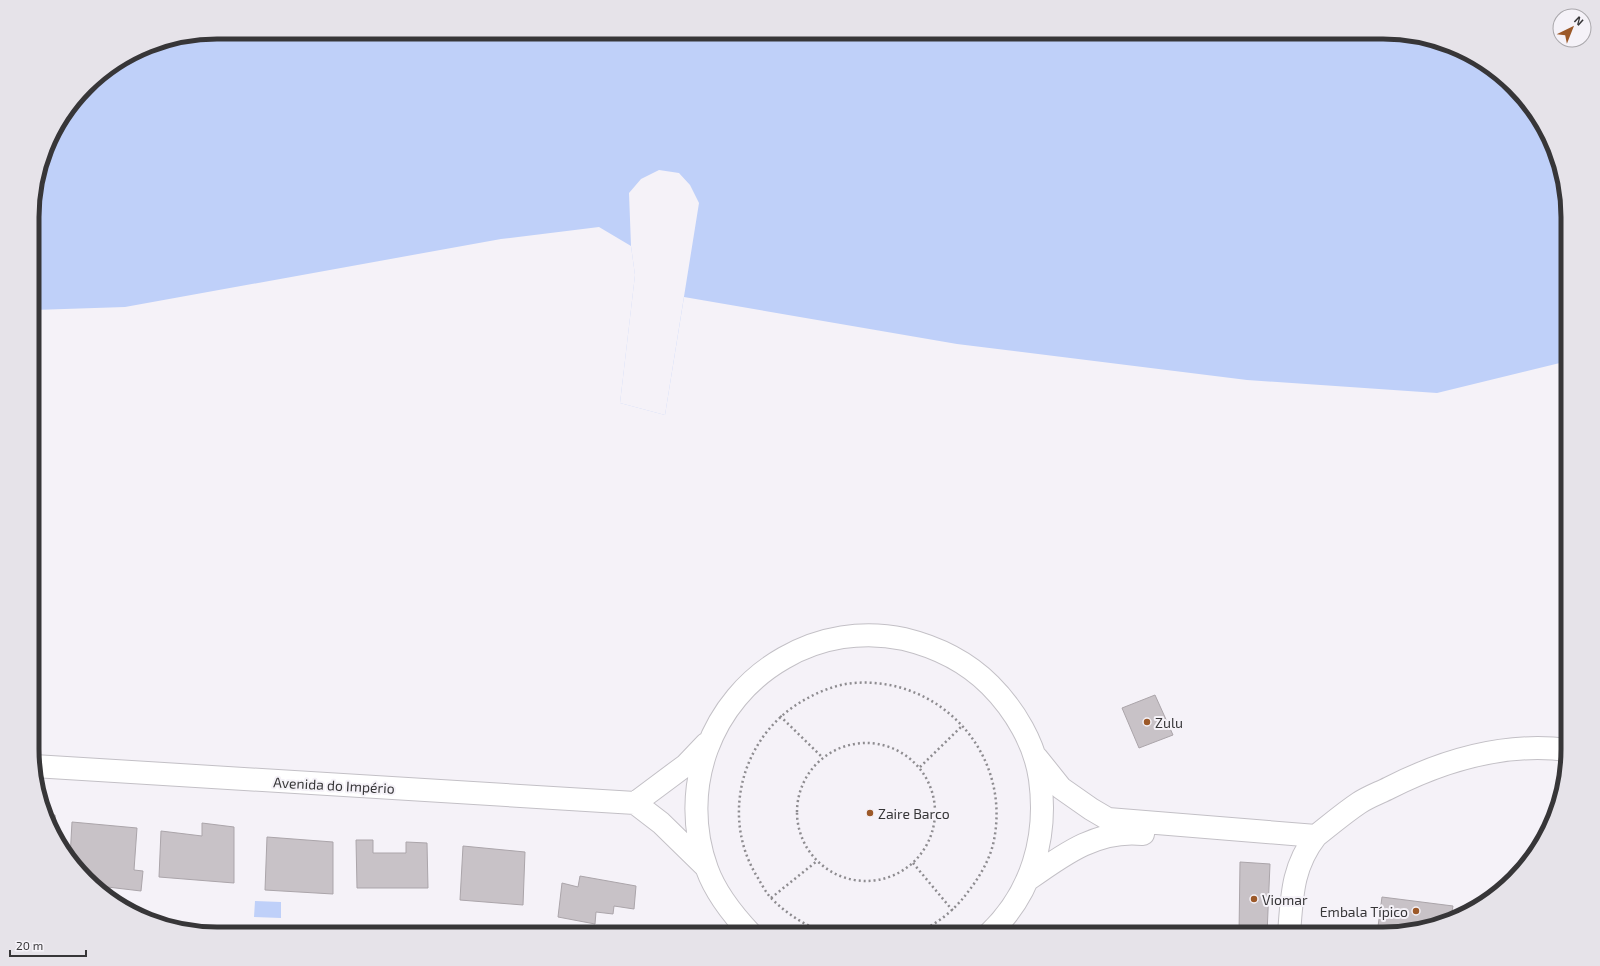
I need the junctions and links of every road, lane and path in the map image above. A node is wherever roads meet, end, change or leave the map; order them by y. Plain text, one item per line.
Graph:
1 (780, 716) junction
2 (963, 725) junction
3 (709, 741) junction
4 (1561, 750) edge
5 (1034, 755) junction
6 (822, 757) junction
7 (40, 766) edge
8 (920, 767) junction
9 (635, 803) junction
10 (1311, 843) junction
11 (817, 860) junction
12 (914, 863) junction
13 (707, 869) junction
14 (1029, 879) junction
15 (770, 898) junction
16 (953, 911) junction
17 (744, 927) edge
18 (810, 927) edge
19 (926, 927) edge
20 (996, 927) edge
21 (1290, 927) edge

1 - 2 path
1 - 6 path
1 - 15 path
2 - 8 path
2 - 16 path
3 - 5 street
3 - 9 street
3 - 13 street
4 - 10 street
5 - 10 street
5 - 14 street
6 - 8 path
6 - 11 path
7 - 9 street, Avenida do Império
8 - 12 path
9 - 13 street
10 - 14 street
10 - 21 street
11 - 12 path
11 - 15 path
12 - 16 path
13 - 17 street
14 - 20 street
15 - 18 path
16 - 19 path

